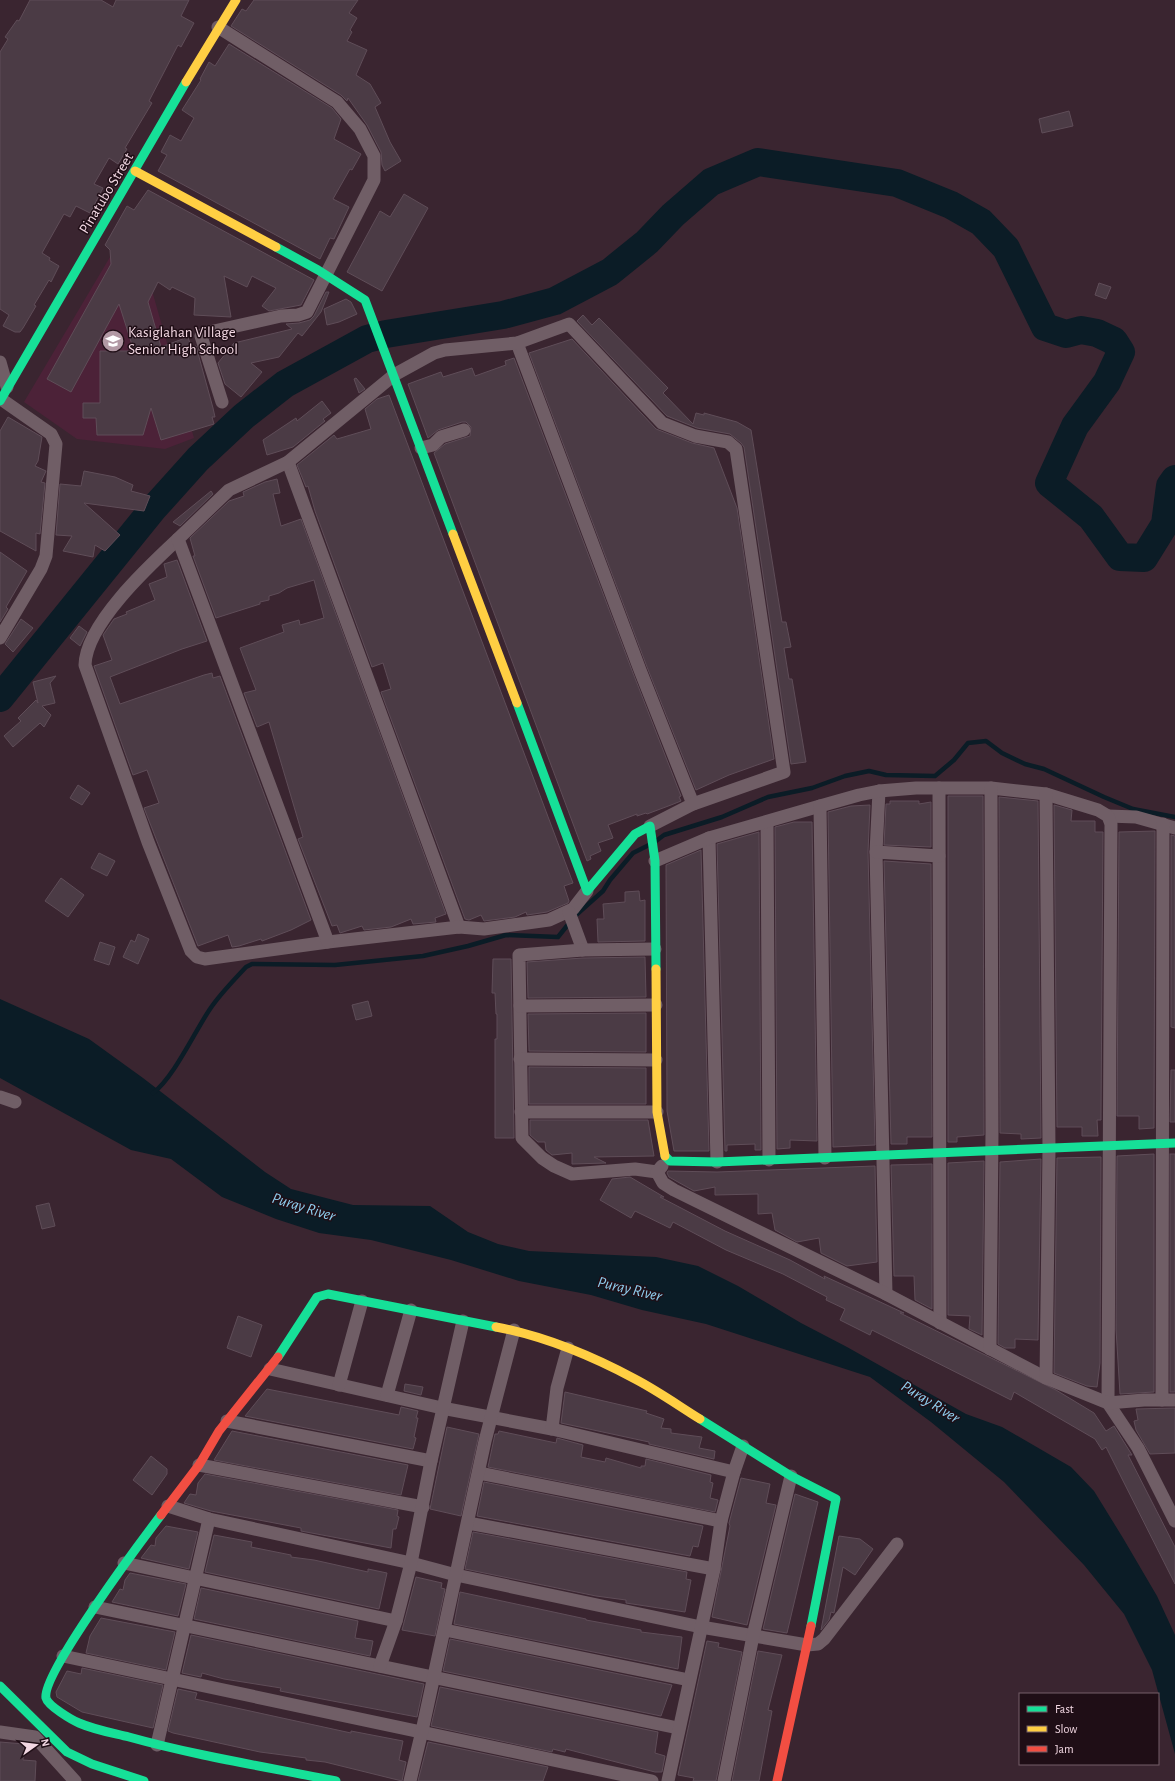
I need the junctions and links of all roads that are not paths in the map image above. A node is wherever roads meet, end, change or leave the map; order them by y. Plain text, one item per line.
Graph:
1 (236, 0) edge
2 (218, 27) junction
3 (135, 172) junction
4 (327, 274) junction
5 (517, 343) junction
6 (0, 362) edge
7 (394, 375) junction
8 (3, 396) edge
9 (222, 402) dead end
10 (464, 430) dead end
11 (421, 448) junction
12 (288, 462) junction
13 (178, 539) junction
14 (0, 638) edge
15 (939, 788) junction
16 (991, 788) junction
17 (879, 791) junction
18 (1046, 794) junction
19 (693, 804) junction
20 (820, 806) junction
21 (1108, 816) junction
22 (768, 822) junction
23 (1169, 826) edge
24 (650, 831) junction
25 (709, 838) junction
26 (876, 852) junction
27 (654, 856) junction
28 (939, 856) junction
29 (588, 890) junction
30 (570, 915) junction
31 (459, 927) junction
32 (328, 942) junction
33 (655, 949) junction
34 (583, 950) junction
35 (656, 1005) junction
36 (520, 1006) junction
37 (520, 1059) junction
38 (656, 1060) junction
39 (0, 1097) edge
40 (15, 1102) dead end
41 (521, 1112) junction
42 (657, 1112) junction
43 (1175, 1143) edge
44 (1162, 1144) junction
45 (1109, 1146) junction
46 (1049, 1148) junction
47 (992, 1151) junction
48 (939, 1153) junction
49 (882, 1155) junction
50 (825, 1158) junction
51 (769, 1160) junction
52 (667, 1161) junction
53 (716, 1162) junction
54 (657, 1172) junction
55 (886, 1294) junction
56 (362, 1301) junction
57 (410, 1310) junction
58 (462, 1320) junction
59 (940, 1323) junction
60 (514, 1330) junction
61 (568, 1348) junction
62 (990, 1349) junction
63 (270, 1369) junction
64 (1046, 1378) junction
65 (339, 1385) junction
66 (387, 1395) junction
67 (1169, 1400) edge
68 (1108, 1402) junction
69 (442, 1408) junction
70 (492, 1417) junction
71 (227, 1421) junction
72 (552, 1429) junction
73 (743, 1446) junction
74 (431, 1462) junction
75 (199, 1465) junction
76 (734, 1472) junction
77 (479, 1473) junction
78 (791, 1476) junction
79 (168, 1506) junction
80 (423, 1507) junction
81 (209, 1519) junction
82 (721, 1520) junction
83 (1175, 1521) edge
84 (468, 1523) junction
85 (897, 1544) dead end
86 (124, 1563) junction
87 (412, 1563) junction
88 (714, 1569) junction
89 (456, 1575) junction
90 (196, 1577) junction
91 (95, 1607) junction
92 (396, 1621) junction
93 (184, 1625) junction
94 (701, 1627) junction
95 (445, 1630) junction
96 (753, 1636) junction
97 (807, 1645) junction
98 (63, 1656) junction
99 (380, 1666) junction
100 (433, 1677) junction
101 (172, 1680) junction
102 (689, 1680) junction
103 (0, 1686) edge
104 (678, 1728) junction
105 (422, 1731) junction
106 (0, 1732) edge
107 (157, 1745) junction
108 (75, 1781) edge
109 (144, 1781) edge
110 (336, 1781) edge
111 (410, 1781) edge
112 (652, 1781) edge
113 (668, 1781) edge
114 (724, 1781) edge
115 (777, 1781) edge

1 - 2 street, Pinatubo Street
2 - 3 street, Pinatubo Street
2 - 4 street
3 - 4 street
3 - 8 street, Pinatubo Street
4 - 7 street
4 - 9 street
5 - 7 street
5 - 19 street
5 - 19 street
6 - 8 street
7 - 11 street
7 - 12 street
8 - 14 street
10 - 11 street
11 - 29 street
12 - 13 street
12 - 31 street
13 - 32 street
13 - 32 street
15 - 16 street
15 - 17 street
15 - 28 street
16 - 18 street
16 - 47 street
17 - 20 street
17 - 26 street
18 - 21 street
18 - 46 street
19 - 24 street
20 - 22 street
20 - 50 street
21 - 23 street
21 - 45 street
22 - 25 street
22 - 51 street
23 - 44 street
24 - 27 street
24 - 29 street
25 - 27 street
25 - 53 street
26 - 28 street
26 - 49 street
27 - 33 street
28 - 48 street
29 - 30 street
30 - 31 street
30 - 34 street
31 - 32 street
33 - 34 street
33 - 35 street
34 - 36 street
35 - 36 street
35 - 38 street
36 - 37 street
37 - 38 street
37 - 41 street
38 - 42 street
39 - 40 street
41 - 42 street
41 - 54 street
42 - 52 street
43 - 44 street
44 - 45 street
44 - 67 street
45 - 46 street
45 - 68 street
46 - 47 street
46 - 64 street
47 - 48 street
47 - 62 street
48 - 49 street
48 - 59 street
49 - 50 street
49 - 55 street
50 - 51 street
51 - 53 street
52 - 53 street
52 - 54 street
54 - 55 street
55 - 59 street
56 - 57 street
56 - 63 street
56 - 65 street
57 - 58 street
57 - 66 street
58 - 60 street
58 - 69 street
59 - 62 street
60 - 61 street
60 - 70 street
61 - 72 street
61 - 73 street
62 - 64 street
63 - 65 street
63 - 71 street
64 - 68 street
65 - 66 street
66 - 69 street
67 - 68 street
68 - 83 street
69 - 70 street
69 - 74 street
70 - 72 street
70 - 77 street
71 - 74 street
71 - 75 street
72 - 76 street
73 - 76 street
73 - 78 street
74 - 80 street
75 - 79 street
75 - 80 street
76 - 82 street
77 - 82 street
77 - 84 street
78 - 96 street
78 - 97 street
79 - 81 street
79 - 86 street
80 - 87 street
81 - 87 street
81 - 90 street
82 - 88 street
84 - 88 street
84 - 89 street
85 - 97 street
86 - 90 street
86 - 91 street
87 - 89 street
87 - 92 street
88 - 94 street
89 - 94 street
89 - 95 street
90 - 92 street
90 - 93 street
91 - 93 street
91 - 98 street
92 - 99 street
93 - 99 street
93 - 101 street
94 - 96 street
94 - 102 street
95 - 100 street
95 - 102 street
96 - 97 street
96 - 114 street
97 - 115 street
98 - 101 street
98 - 107 street
99 - 100 street
100 - 104 street
100 - 105 street
101 - 105 street
101 - 107 street
102 - 104 street
103 - 109 street
104 - 113 street
105 - 111 street
105 - 112 street
106 - 108 street
107 - 110 street

